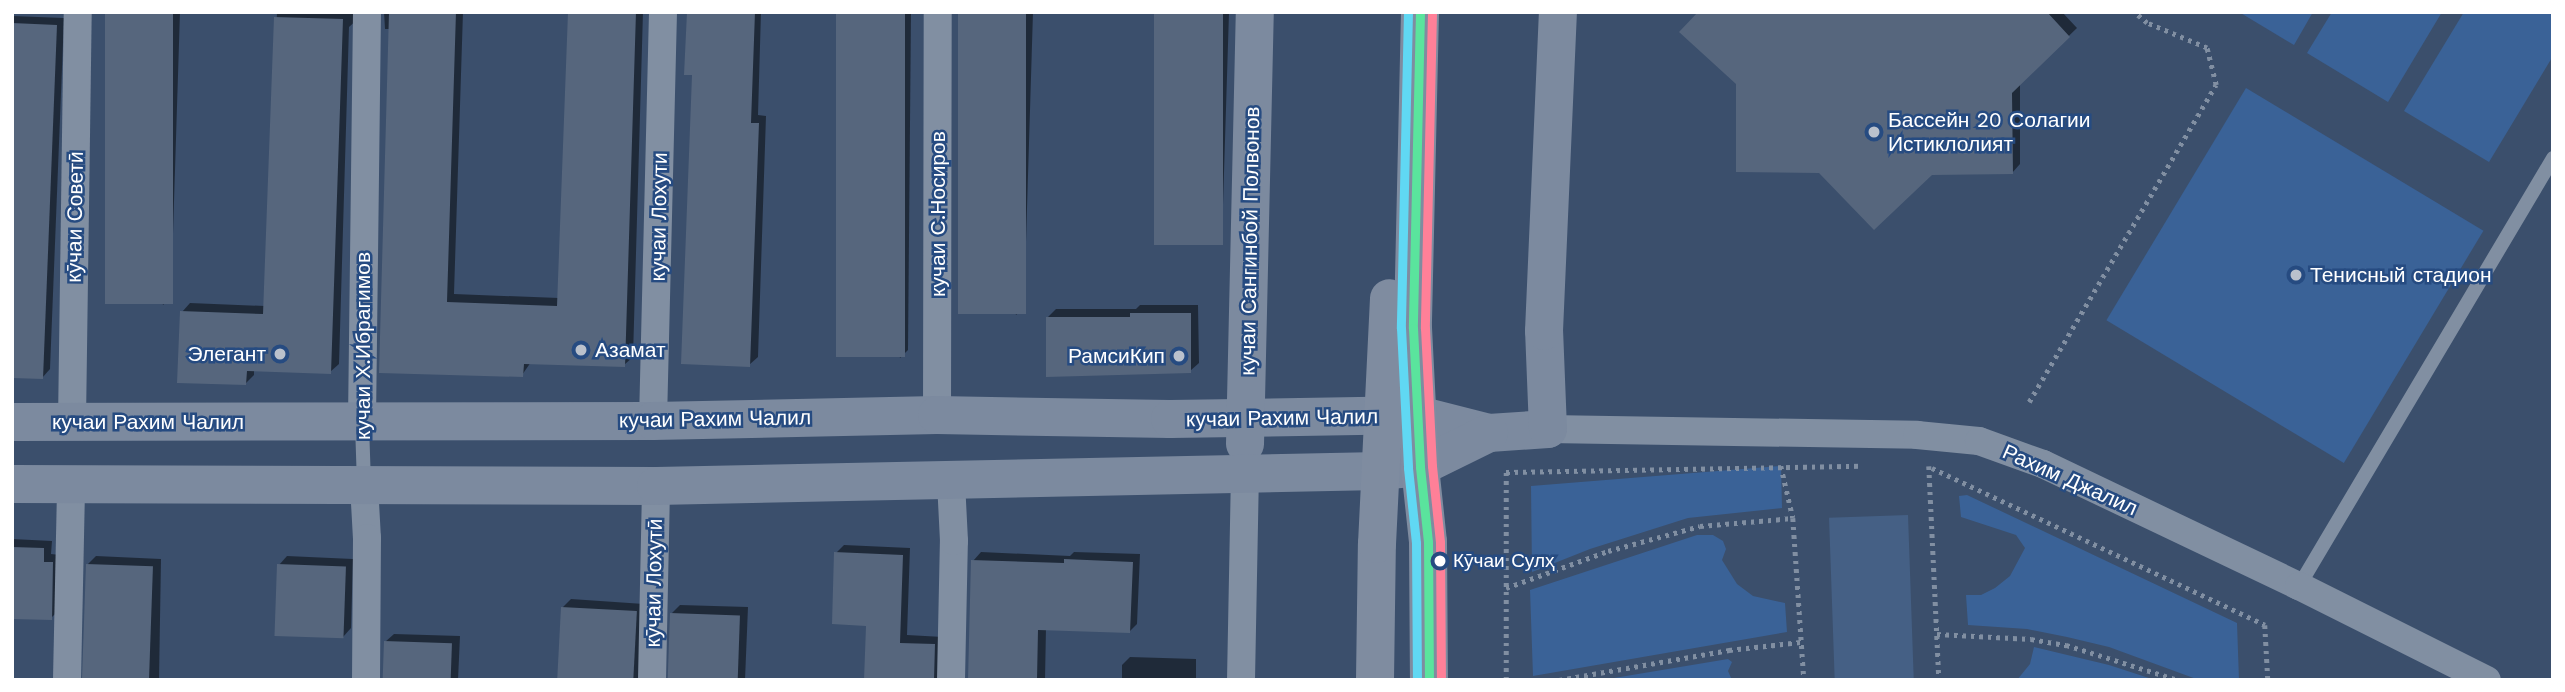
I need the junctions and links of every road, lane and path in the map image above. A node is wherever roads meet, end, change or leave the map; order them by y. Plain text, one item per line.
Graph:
1 (78, 12) edge
2 (367, 12) edge
3 (663, 12) edge
4 (938, 12) edge
5 (1255, 12) edge
6 (1394, 12) edge
7 (1420, 12) edge
8 (1558, 12) edge
9 (2134, 12) edge
10 (2553, 158) edge
11 (2029, 402) dead end
12 (937, 415) junction
13 (1400, 416) junction
14 (1246, 419) junction
15 (362, 421) junction
16 (653, 421) junction
17 (12, 422) edge
18 (72, 422) junction
19 (1548, 429) junction
20 (1489, 433) junction
21 (1781, 466) junction
22 (1875, 466) dead end
23 (1915, 466) dead end
24 (1928, 466) junction
25 (1420, 467) junction
26 (1380, 471) junction
27 (1245, 472) junction
28 (951, 482) junction
29 (12, 484) edge
30 (71, 485) junction
31 (364, 485) junction
32 (656, 486) junction
33 (1793, 518) junction
34 (2300, 586) junction
35 (1506, 589) junction
36 (1937, 634) junction
37 (1801, 642) junction
38 (67, 680) edge
39 (366, 680) edge
40 (652, 680) edge
41 (951, 680) edge
42 (1241, 680) edge
43 (1375, 680) edge
44 (1429, 680) edge
45 (1506, 680) edge
46 (1559, 680) edge
47 (1804, 680) edge
48 (1939, 680) edge
49 (2178, 680) edge
50 (2268, 680) edge
51 (2487, 680) edge

1 - 18 street, кӯчаи Советӣ
2 - 15 street, кучаи Х.Ибрагимов
3 - 16 street, кучаи Лохути
4 - 12 street, кучаи С.Носиров
5 - 14 main road, кучаи Сангинбой Полвонов
6 - 13 main road
7 - 13 main road
8 - 19 main road
9 - 11 path
10 - 34 lane
12 - 14 main road, кучаи Рахим Чалил
12 - 16 main road, кучаи Рахим Чалил
13 - 14 main road, кучаи Рахим Чалил
13 - 20 main road, кучаи Рахим Чалил
13 - 25 main road
13 - 26 main road
14 - 27 main road, кучаи Сангинбой Полвонов
15 - 16 main road, кучаи Рахим Чалил
15 - 18 main road, кучаи Рахим Чалил
15 - 31 lane, кучаи Х.Ибрагимов
17 - 18 main road, кучаи Рахим Чалил
19 - 20 main road, Рахим Джалил
19 - 34 street, Рахим Джалил
20 - 25 main road
21 - 22 path
21 - 33 path
21 - 35 path
23 - 24 path
24 - 36 path
24 - 50 path
25 - 26 main road
25 - 44 main road
26 - 27 main road
26 - 43 main road
27 - 28 main road
27 - 42 street, кучаи Сангинбой Полвонов
28 - 32 main road
28 - 41 street
29 - 30 main road
30 - 31 main road
30 - 38 street
31 - 32 main road
31 - 39 street, кучаи Х.Ибрагимов
32 - 40 street, кӯчаи Лохутӣ
33 - 35 path
33 - 37 path
34 - 51 street, Рахим Джалил
35 - 45 path
36 - 48 path
36 - 49 path
37 - 46 path
37 - 47 path

